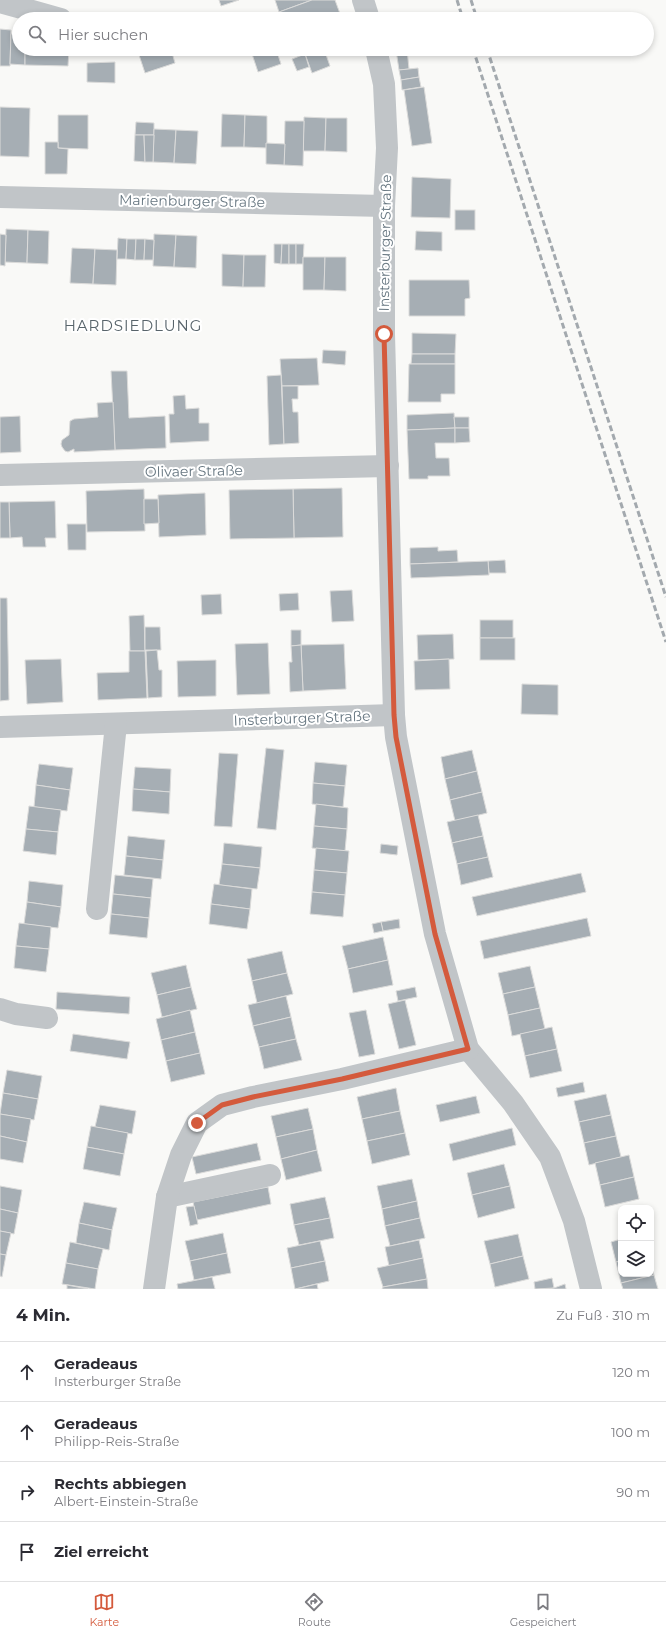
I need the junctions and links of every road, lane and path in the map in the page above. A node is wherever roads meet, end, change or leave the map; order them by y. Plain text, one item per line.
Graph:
1 (363, 0) edge
2 (0, 2) edge
3 (36, 12) edge
4 (367, 12) edge
5 (378, 56) edge
6 (0, 197) edge
7 (384, 206) junction
8 (388, 466) junction
9 (0, 475) edge
10 (394, 715) junction
11 (116, 724) junction
12 (0, 727) edge
13 (97, 909) dead end
14 (0, 1009) edge
15 (47, 1018) dead end
16 (468, 1049) junction
17 (270, 1175) dead end
18 (167, 1197) junction
19 (154, 1289) edge
20 (591, 1289) edge

1 - 4 street
2 - 3 street
5 - 7 street, Insterburger Straße
6 - 7 street, Marienburger Straße
7 - 8 street, Insterburger Straße
8 - 9 street, Olivaer Straße
8 - 10 street, Insterburger Straße
10 - 11 street, Insterburger Straße
10 - 16 street
11 - 12 street, Insterburger Straße
11 - 13 street
14 - 15 street
16 - 18 street
16 - 20 street
17 - 18 street
18 - 19 street

